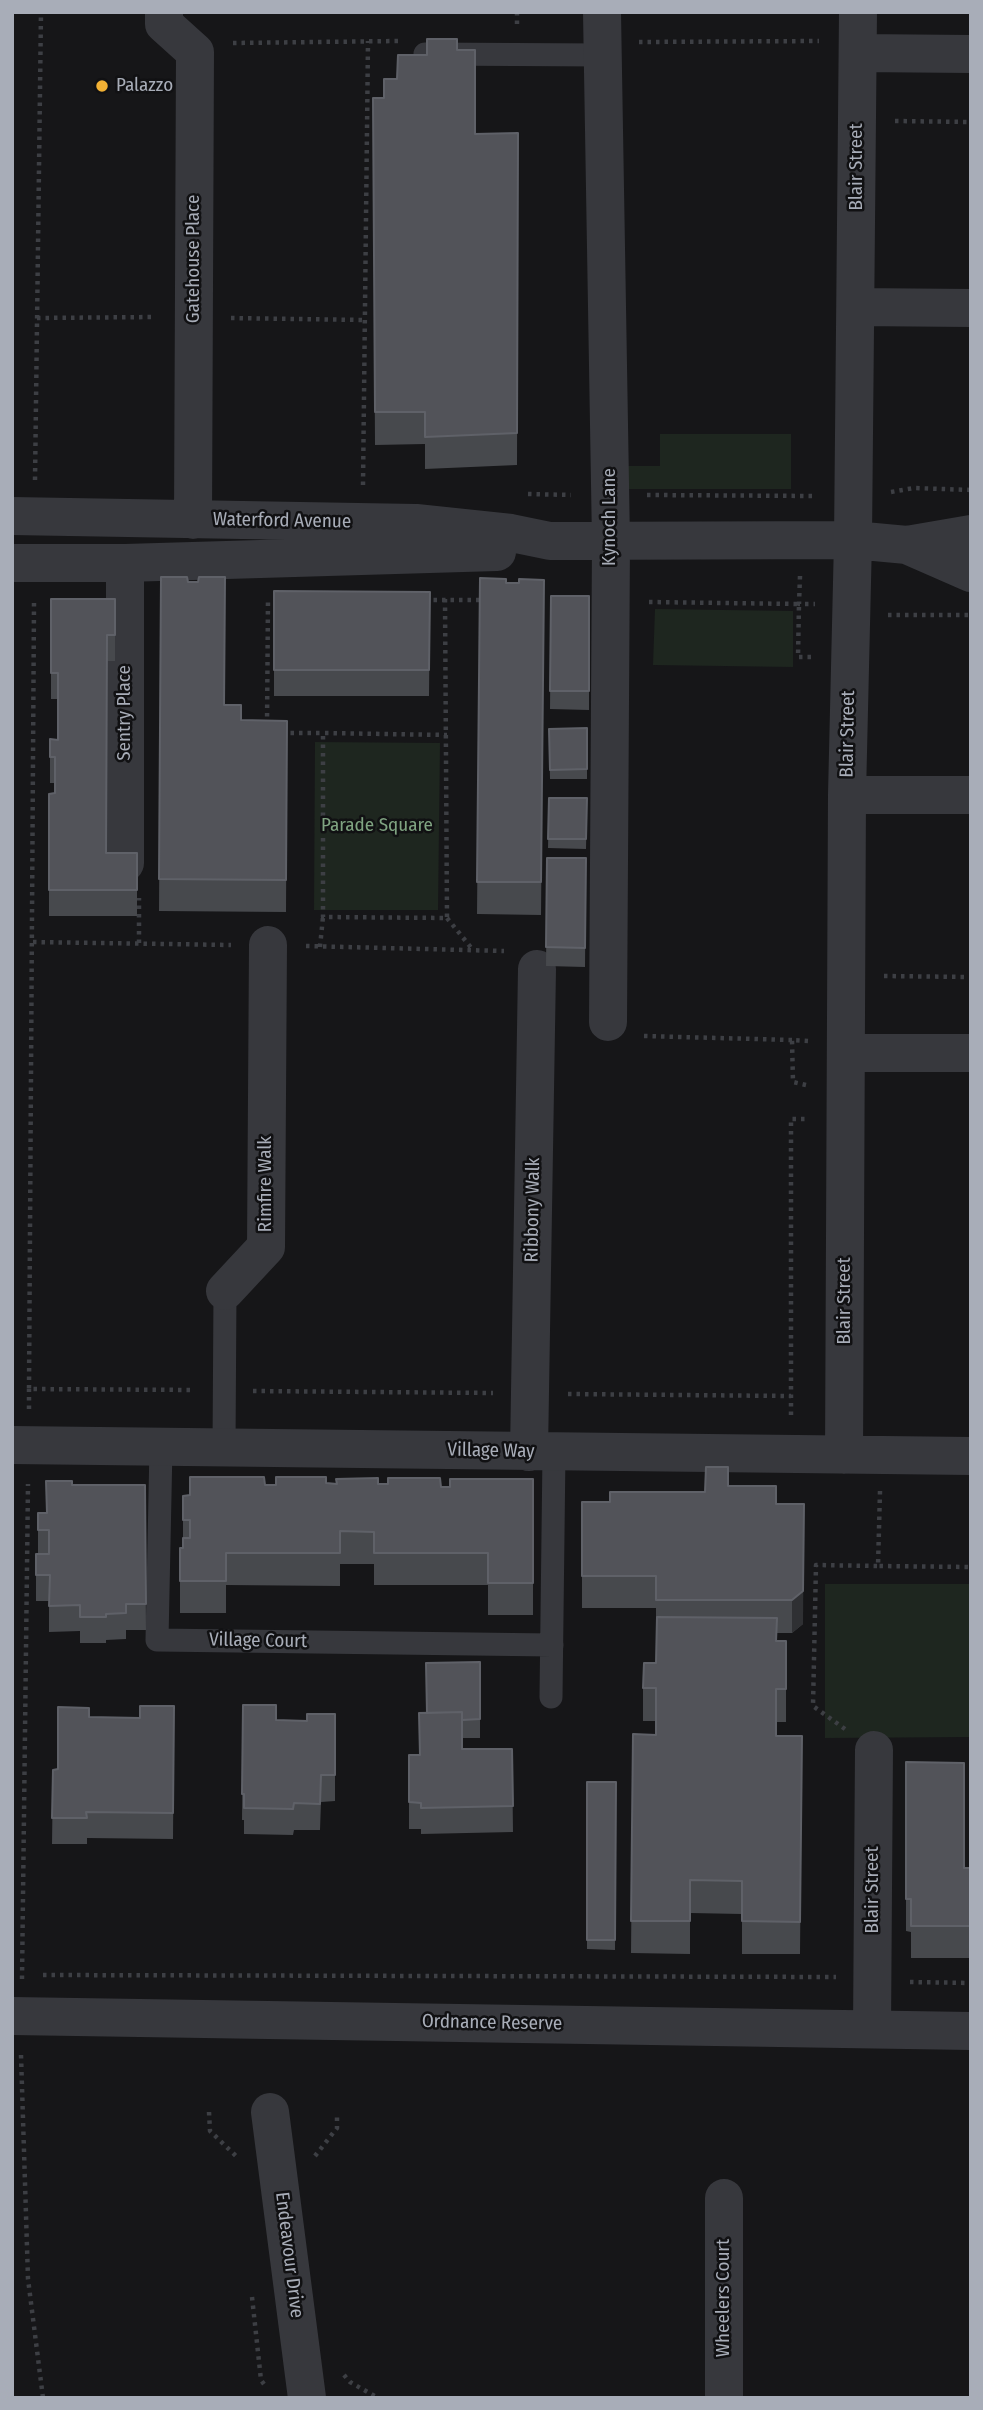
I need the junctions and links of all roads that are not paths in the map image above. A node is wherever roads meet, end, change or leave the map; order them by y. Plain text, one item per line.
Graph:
1 (164, 12) edge
2 (602, 12) edge
3 (858, 12) edge
4 (858, 52) junction
5 (425, 54) edge
6 (971, 54) edge
7 (603, 55) junction
8 (856, 307) junction
9 (971, 308) edge
10 (12, 516) edge
11 (193, 520) junction
12 (971, 534) edge
13 (853, 540) junction
14 (550, 541) junction
15 (611, 542) junction
16 (907, 545) junction
17 (12, 563) edge
18 (125, 563) junction
19 (971, 573) edge
20 (847, 795) junction
21 (971, 796) edge
22 (125, 863) edge
23 (268, 946) road end
24 (537, 969) road end
25 (608, 1023) road end
26 (829, 1047) junction
27 (971, 1053) edge
28 (225, 1291) joint
29 (20, 1446) edge
30 (161, 1447) junction
31 (225, 1448) junction
32 (542, 1452) junction
33 (844, 1455) junction
34 (971, 1456) edge
35 (552, 1645) junction
36 (551, 1697) dead end
37 (874, 1750) road end
38 (17, 2016) edge
39 (872, 2029) junction
40 (971, 2031) edge
41 (270, 2112) dead end
42 (724, 2198) dead end
43 (307, 2398) edge
44 (724, 2398) edge

1 - 11 street, Gatehouse Place
2 - 7 street, Kynoch Lane
3 - 4 street, Blair Street
4 - 6 street
4 - 8 street, Blair Street
5 - 7 lane
7 - 15 street, Kynoch Lane
8 - 9 street
8 - 13 street, Blair Street
10 - 11 street, Waterford Avenue
11 - 14 street, Waterford Avenue
12 - 16 street, Waterford Avenue
13 - 15 street, Waterford Avenue
13 - 16 street, Waterford Avenue
13 - 20 street, Blair Street
14 - 15 street, Waterford Avenue
14 - 18 street, Waterford Avenue
15 - 25 street, Kynoch Lane
16 - 19 street, Waterford Avenue
17 - 18 street, Waterford Avenue
18 - 22 street, Sentry Place
20 - 21 street
20 - 26 street, Blair Street
23 - 28 street, Rimfire Walk
24 - 32 street, Ribbony Walk
26 - 27 street
26 - 33 street, Blair Street
28 - 31 lane, Rimfire Walk
29 - 30 street, Village Way
30 - 31 street, Village Way
30 - 35 lane, Village Court
31 - 32 street, Village Way
32 - 33 street, Village Way
32 - 35 lane
33 - 34 street, Village Way
35 - 36 lane
37 - 39 street, Blair Street
38 - 39 street, Ordnance Reserve
39 - 40 street, Ordnance Reserve
41 - 43 street, Endeavour Drive
42 - 44 street, Wheelers Court

